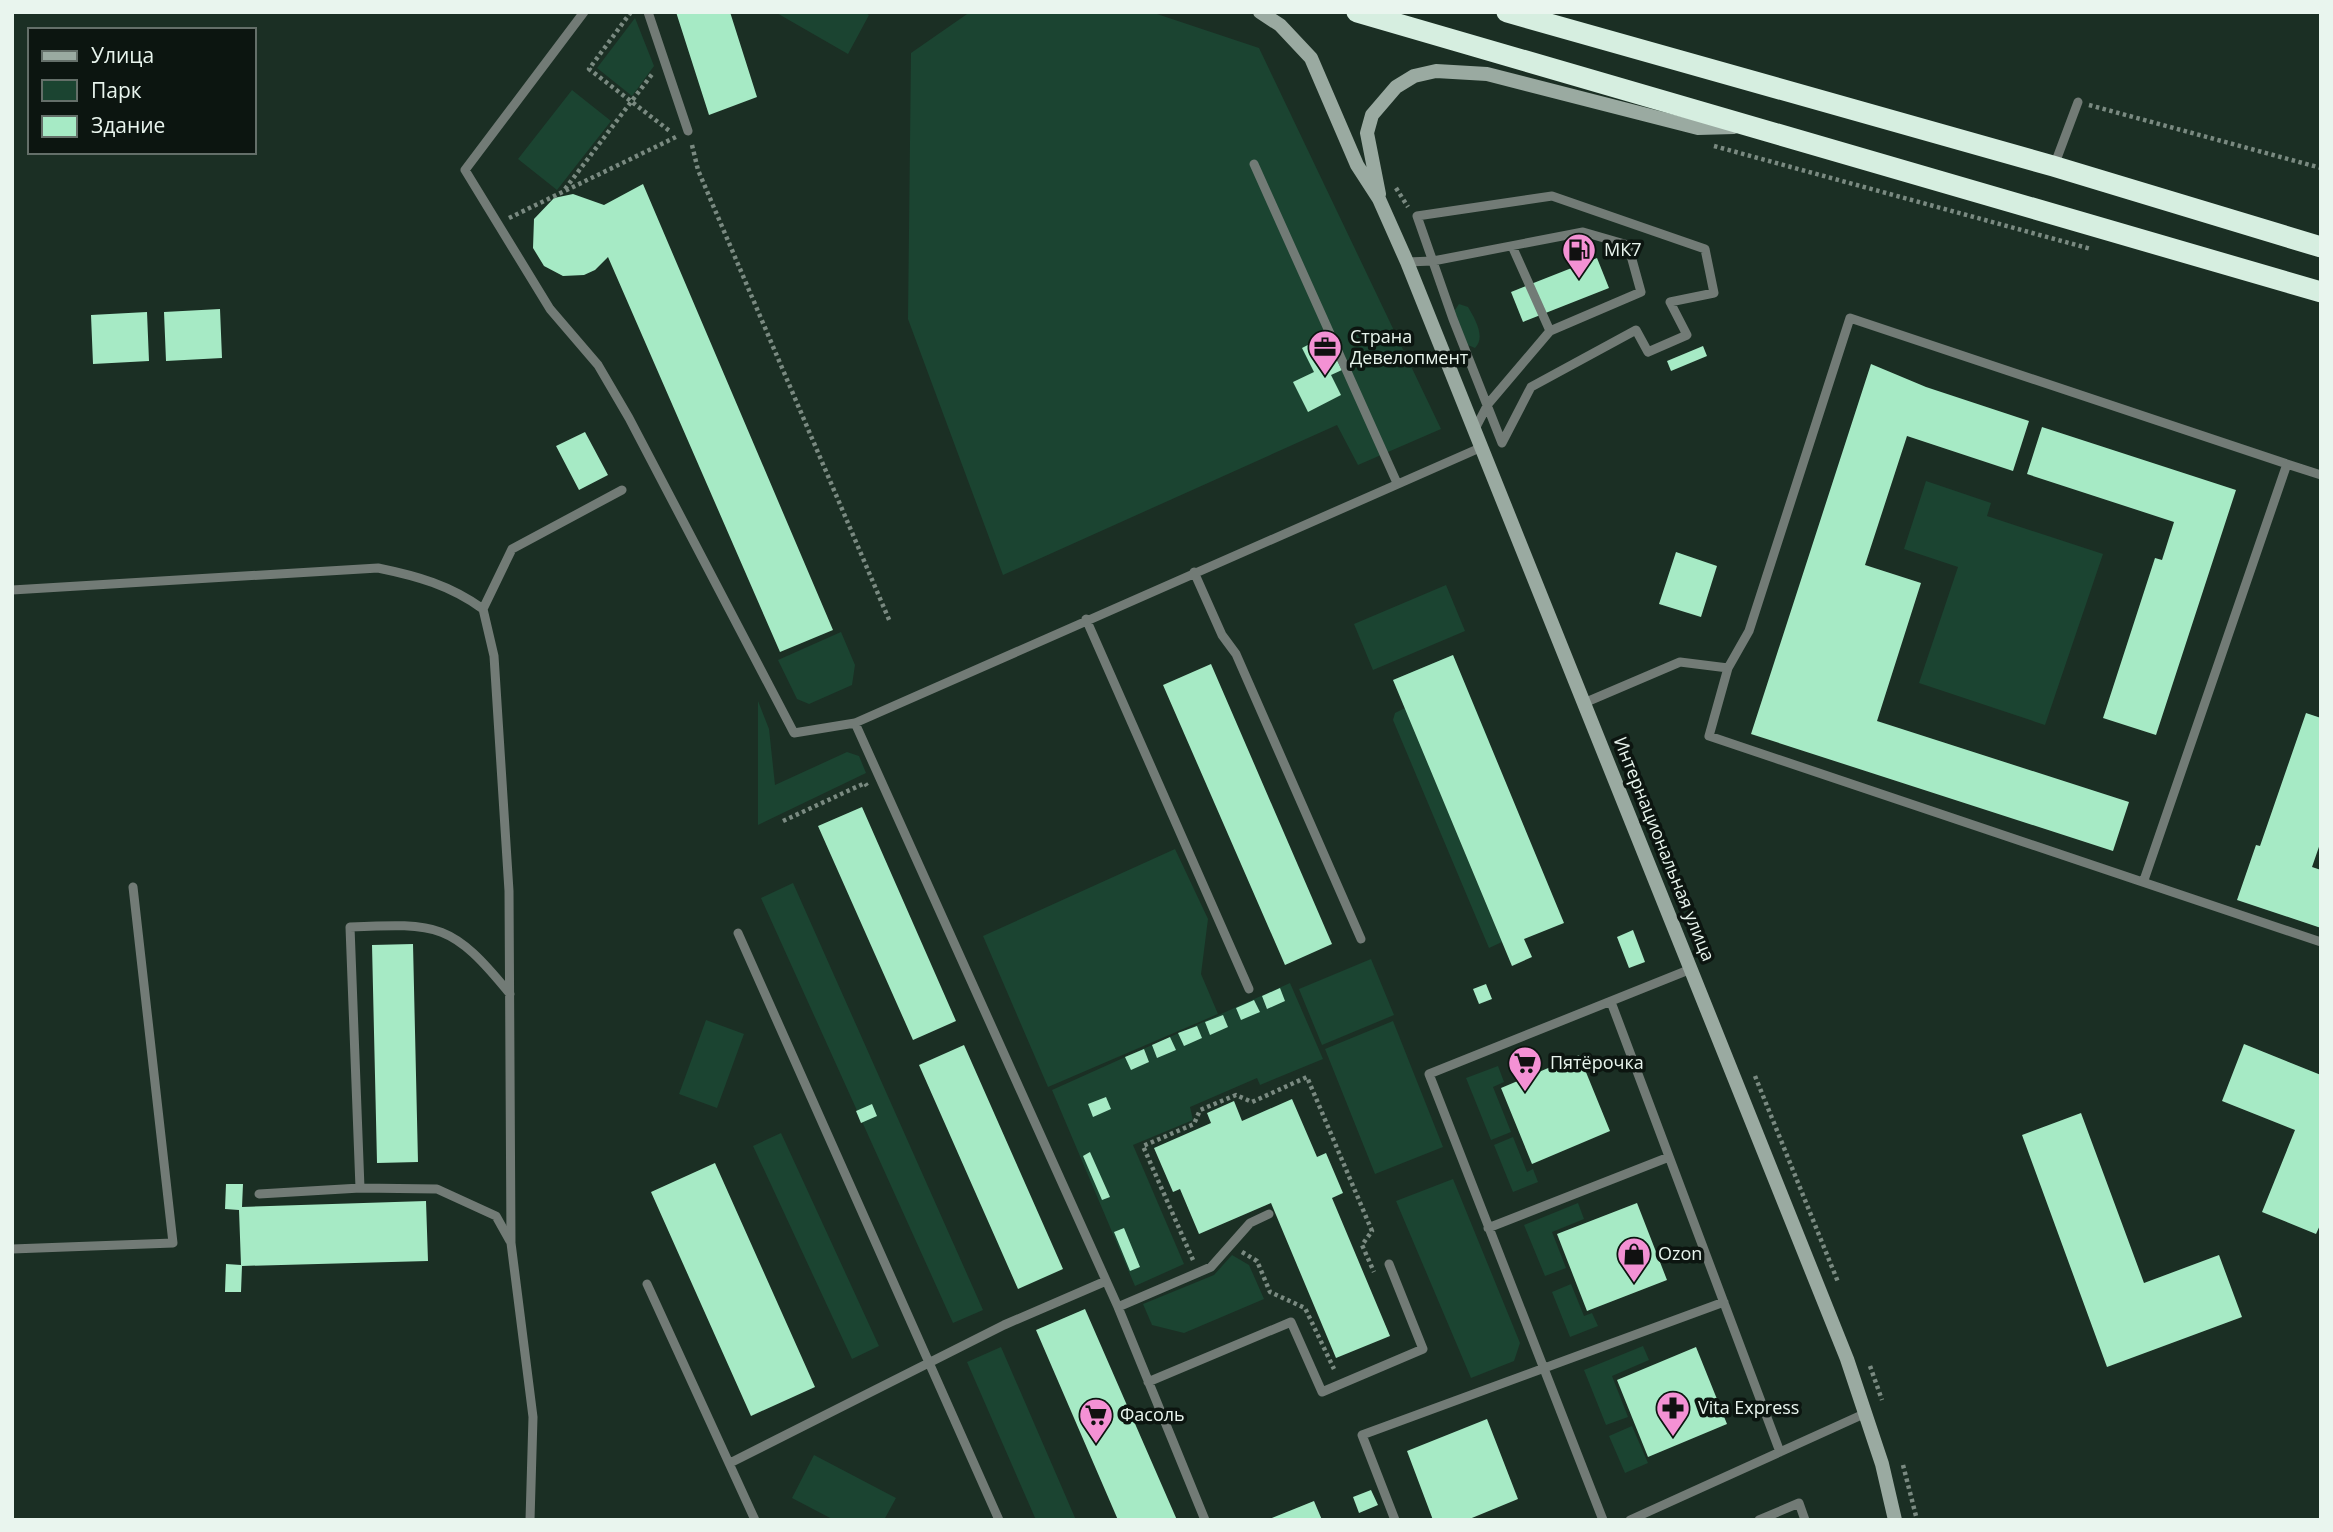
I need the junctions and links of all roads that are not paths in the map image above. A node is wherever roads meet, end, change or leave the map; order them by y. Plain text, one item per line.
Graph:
1 (584, 12) edge
2 (648, 12) edge
3 (1260, 12) edge
4 (1357, 12) edge
5 (1507, 12) edge
6 (2078, 102) road end
7 (1755, 127) junction
8 (688, 131) road end
9 (1254, 164) dead end
10 (2053, 166) junction
11 (1380, 199) junction
12 (1513, 246) junction
13 (2321, 247) edge
14 (1433, 261) junction
15 (1407, 262) junction
16 (2321, 292) edge
17 (1550, 331) junction
18 (1488, 404) junction
19 (1475, 429) junction
20 (1482, 447) junction
21 (2287, 464) junction
22 (2321, 475) edge
23 (1397, 483) junction
24 (622, 490) dead end
25 (1194, 572) junction
26 (12, 590) edge
27 (483, 609) junction
28 (1086, 619) junction
29 (1728, 668) junction
30 (1584, 703) junction
31 (855, 723) junction
32 (2144, 880) junction
33 (133, 887) dead end
34 (738, 933) dead end
35 (1360, 939) dead end
36 (2321, 942) edge
37 (1691, 969) junction
38 (1250, 989) dead end
39 (510, 994) junction
40 (1611, 1002) junction
41 (1670, 1157) junction
42 (360, 1188) junction
43 (260, 1194) dead end
44 (1269, 1214) dead end
45 (1488, 1228) junction
46 (511, 1243) junction
47 (12, 1249) edge
48 (1389, 1264) dead end
49 (1107, 1281) junction
50 (647, 1284) dead end
51 (1724, 1302) junction
52 (1118, 1307) junction
53 (927, 1363) junction
54 (1542, 1366) junction
55 (1148, 1382) junction
56 (1866, 1413) junction
57 (1780, 1452) junction
58 (730, 1464) junction
59 (530, 1520) edge
60 (755, 1520) edge
61 (999, 1520) edge
62 (1205, 1520) edge
63 (1395, 1520) edge
64 (1603, 1520) edge
65 (1630, 1520) edge
66 (1759, 1520) edge
67 (1805, 1520) edge
68 (1895, 1520) edge

1 - 31 lane
2 - 8 lane
3 - 11 street
4 - 7 highway
5 - 10 highway
6 - 10 lane
7 - 11 street
7 - 16 highway
9 - 23 lane
10 - 13 highway
11 - 15 street, Интернациональная улица
12 - 14 lane
12 - 17 lane
12 - 17 lane
14 - 15 lane
14 - 18 lane
14 - 18 lane
15 - 19 street, Интернациональная улица
17 - 18 lane
18 - 19 lane
19 - 20 street, Интернациональная улица
20 - 23 lane
20 - 30 street, Интернациональная улица
21 - 22 lane
21 - 29 lane
21 - 32 lane
23 - 25 lane
24 - 27 lane
25 - 28 lane
25 - 35 lane
26 - 27 lane
27 - 39 lane
28 - 31 lane
28 - 38 lane
29 - 30 lane
29 - 32 lane
30 - 37 street, Интернациональная улица
31 - 49 lane
32 - 36 lane
33 - 47 lane
34 - 53 lane
37 - 40 lane
37 - 56 street, Интернациональная улица
39 - 42 lane
39 - 46 lane
40 - 41 lane
40 - 45 lane
41 - 45 lane
41 - 51 lane
42 - 43 lane
42 - 46 lane
44 - 52 lane
45 - 54 lane
46 - 59 lane
48 - 55 lane
49 - 52 lane
49 - 53 lane
50 - 58 lane
51 - 54 lane
51 - 57 lane
52 - 55 lane
53 - 58 lane
53 - 61 lane
54 - 63 lane
54 - 64 lane
55 - 62 lane
56 - 57 lane
56 - 68 street, Интернациональная улица
57 - 65 lane
58 - 60 lane
66 - 67 lane

